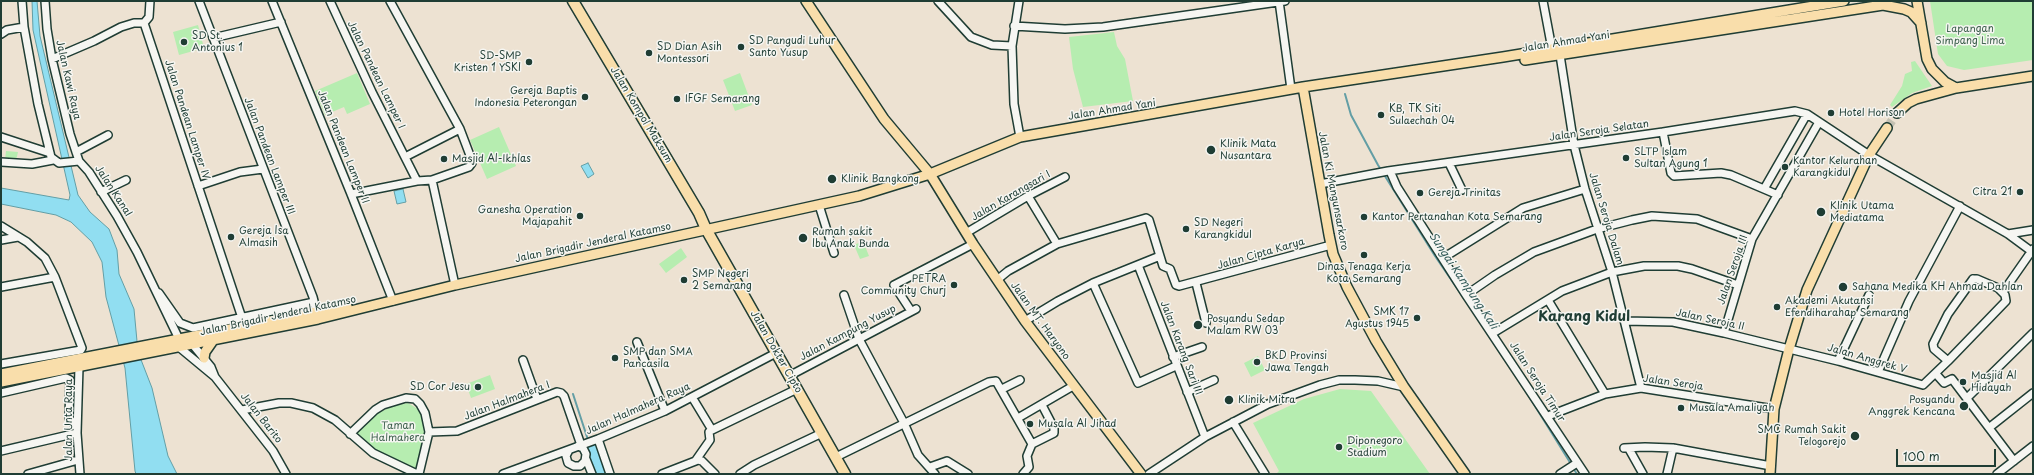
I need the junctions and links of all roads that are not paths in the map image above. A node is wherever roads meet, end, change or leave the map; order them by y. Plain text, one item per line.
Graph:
1 (22, 1) edge
2 (46, 1) edge
3 (150, 1) edge
4 (199, 1) edge
5 (272, 1) edge
6 (330, 1) edge
7 (390, 1) edge
8 (573, 1) edge
9 (938, 1) edge
10 (1019, 1) edge
11 (1281, 1) edge
12 (1543, 1) edge
13 (1844, 1) edge
14 (1917, 1) edge
15 (809, 2) edge
16 (281, 22) junction
17 (144, 23) junction
18 (1921, 23) junction
19 (1014, 26) junction
20 (24, 27) junction
21 (1, 34) edge
22 (213, 38) junction
23 (1012, 46) junction
24 (1552, 49) junction
25 (1560, 55) junction
26 (52, 59) junction
27 (2033, 76) edge
28 (1956, 88) junction
29 (1303, 89) junction
30 (1292, 91) junction
31 (1897, 113) tunnel mouth
32 (1807, 114) junction
33 (1819, 122) junction
34 (1887, 128) tunnel mouth
35 (460, 129) junction
36 (1663, 132) junction
37 (108, 135) dead end
38 (1, 137) edge
39 (1019, 137) junction
40 (1574, 145) junction
41 (76, 152) junction
42 (1869, 155) junction
43 (405, 157) junction
44 (54, 159) junction
45 (78, 161) junction
46 (1, 162) edge
47 (1449, 163) junction
48 (263, 168) junction
49 (1389, 171) junction
50 (930, 174) junction
51 (1065, 177) dead end
52 (126, 180) dead end
53 (432, 180) junction
54 (417, 181) junction
55 (1320, 184) junction
56 (198, 186) junction
57 (1585, 189) junction
58 (1764, 189) junction
59 (1462, 190) dead end
60 (101, 192) junction
61 (352, 194) junction
62 (1778, 195) junction
63 (1028, 196) junction
64 (819, 205) junction
65 (1960, 206) junction
66 (1, 226) edge
67 (706, 229) junction
68 (1597, 229) junction
69 (2033, 230) edge
70 (966, 233) junction
71 (2008, 234) junction
72 (18, 237) junction
73 (1752, 239) junction
74 (1, 240) edge
75 (973, 244) junction
76 (1057, 244) junction
77 (1331, 245) junction
78 (2032, 250) edge
79 (834, 253) dead end
80 (1160, 256) junction
81 (1442, 258) junction
82 (1138, 265) junction
83 (1612, 272) junction
84 (55, 277) junction
85 (996, 280) junction
86 (151, 283) junction
87 (1093, 283) junction
88 (1196, 283) junction
89 (455, 285) junction
90 (1738, 285) junction
91 (1, 287) edge
92 (2003, 292) junction
93 (844, 295) dead end
94 (1869, 295) dead end
95 (1466, 296) junction
96 (393, 299) junction
97 (1548, 300) junction
98 (314, 302) junction
99 (318, 316) junction
100 (242, 318) junction
101 (1025, 321) junction
102 (1625, 321) junction
103 (1206, 323) dead end
104 (1724, 332) junction
105 (1492, 333) junction
106 (2033, 333) edge
107 (859, 339) junction
108 (212, 342) junction
109 (637, 342) dead end
110 (180, 344) junction
111 (193, 345) junction
112 (1202, 347) dead end
113 (1789, 348) junction
114 (776, 353) junction
115 (1173, 357) junction
116 (204, 358) junction
117 (96, 360) junction
118 (523, 360) dead end
119 (1838, 361) junction
120 (1948, 361) junction
121 (1, 364) edge
122 (1176, 366) junction
123 (79, 367) junction
124 (1878, 372) junction
125 (1, 374) edge
126 (1936, 374) junction
127 (789, 376) junction
128 (216, 377) junction
129 (1020, 380) dead end
130 (1214, 380) dead end
131 (1, 382) edge
132 (1073, 386) junction
133 (1404, 387) junction
134 (1642, 388) junction
135 (797, 389) junction
136 (1002, 389) junction
137 (1187, 392) junction
138 (1, 393) edge
139 (2033, 393) edge
140 (1605, 394) junction
141 (692, 397) junction
142 (1967, 398) junction
143 (537, 399) junction
144 (1042, 405) junction
145 (1774, 409) junction
146 (242, 410) junction
147 (664, 411) junction
148 (1548, 416) junction
149 (1018, 418) junction
150 (1234, 422) junction
151 (904, 423) junction
152 (1990, 428) junction
153 (711, 430) junction
154 (77, 431) junction
155 (429, 432) junction
156 (822, 433) junction
157 (350, 434) junction
158 (1205, 437) junction
159 (587, 443) junction
160 (1032, 444) junction
161 (2033, 446) edge
162 (1673, 448) junction
163 (569, 450) junction
164 (1, 451) edge
165 (836, 457) junction
166 (586, 459) junction
167 (78, 460) junction
168 (696, 460) junction
169 (2014, 461) junction
170 (1577, 463) junction
171 (572, 466) junction
172 (680, 467) junction
173 (930, 467) junction
174 (1771, 470) edge
175 (1031, 471) edge
176 (28, 474) edge
177 (80, 474) edge
178 (286, 474) edge
179 (418, 474) edge
180 (503, 474) edge
181 (570, 474) edge
182 (592, 474) edge
183 (610, 474) edge
184 (662, 474) edge
185 (683, 474) edge
186 (715, 474) edge
187 (740, 474) edge
188 (846, 474) edge
189 (935, 474) edge
190 (968, 474) edge
191 (1023, 474) edge
192 (1141, 474) edge
193 (1148, 474) edge
194 (1265, 474) edge
195 (1465, 474) edge
196 (1560, 474) edge
197 (1584, 474) edge
198 (1643, 474) edge
199 (1667, 474) edge
200 (1997, 474) edge

1 - 20 street
2 - 26 street, Jalan Kawi Raya
3 - 17 street
4 - 22 street, Jalan Pandean Lamper III
5 - 16 street, Jalan Pandean Lamper II
6 - 43 street, Jalan Pandean Lamper I
7 - 35 street
8 - 67 highway, Jalan Kompol Maksum
9 - 23 street
10 - 19 street
11 - 19 street
11 - 30 street
12 - 24 street
13 - 24 main road, Jalan Ahmad Yani
14 - 18 main road
15 - 50 main road, Jalan MT. Haryono
16 - 22 street
16 - 61 street, Jalan Pandean Lamper II
17 - 26 street
17 - 56 street, Jalan Pandean Lamper IV
18 - 25 main road, Jalan Ahmad Yani
18 - 28 main road
19 - 23 street
20 - 21 street
20 - 44 street
22 - 48 street, Jalan Pandean Lamper III
23 - 39 street
24 - 29 main road, Jalan Ahmad Yani
25 - 29 main road, Jalan Ahmad Yani
25 - 40 street, Jalan Seroja Dalam
26 - 41 street, Jalan Kawi Raya
27 - 28 main road
28 - 31 main road
29 - 30 main road, Jalan Ahmad Yani
29 - 55 main road, Jalan Ki Mangunsarkoro
30 - 39 main road, Jalan Ahmad Yani
32 - 33 street, Jalan Seroja Selatan
32 - 36 street, Jalan Seroja Selatan
32 - 58 street
33 - 42 street, Jalan Seroja Selatan
33 - 62 street, Jalan Seroja III
34 - 42 main road
35 - 43 street
35 - 53 street
36 - 40 street, Jalan Seroja Selatan
36 - 58 street
37 - 41 street
38 - 44 street
39 - 50 main road, Jalan Brigadir Jenderal Katamso
40 - 47 street, Jalan Seroja Selatan
40 - 57 street, Jalan Seroja Dalam
41 - 45 street, Jalan Kawi Raya
42 - 65 street, Jalan Seroja Selatan
42 - 113 main road
43 - 54 street, Jalan Pandean Lamper I
44 - 45 street
44 - 46 street
45 - 60 street, Jalan Kanal
47 - 49 street, Jalan Seroja Selatan
47 - 59 street
48 - 56 street
48 - 98 street, Jalan Pandean Lamper III
49 - 55 street, Jalan Seroja Selatan
49 - 81 street, Jalan Seroja Timur
50 - 64 main road, Jalan Brigadir Jenderal Katamso
50 - 70 main road, Jalan MT. Haryono
51 - 63 street, Jalan Karangsari I
52 - 60 street
53 - 54 street
53 - 89 street
54 - 61 street
55 - 77 main road, Jalan Ki Mangunsarkoro
56 - 100 street, Jalan Pandean Lamper IV
57 - 68 street, Jalan Seroja Dalam
57 - 81 street
58 - 62 street
60 - 86 street, Jalan Kanal
61 - 96 street, Jalan Pandean Lamper II
62 - 73 street, Jalan Seroja III
63 - 70 street, Jalan Karangsari I
63 - 76 street
64 - 67 main road, Jalan Brigadir Jenderal Katamso
64 - 79 street
65 - 71 street, Jalan Seroja Selatan
65 - 124 street
66 - 72 street
67 - 89 main road, Jalan Brigadir Jenderal Katamso
67 - 114 highway, Jalan Dokter Cipto
68 - 73 street
68 - 83 street, Jalan Seroja Dalam
68 - 95 street
69 - 71 street
70 - 75 main road, Jalan MT. Haryono
71 - 78 street, Jalan Seroja Selatan
72 - 74 street
72 - 84 street
73 - 90 street, Jalan Seroja III
75 - 85 main road, Jalan MT. Haryono
75 - 107 street, Jalan Kampung Yusup
76 - 80 street
76 - 85 street
77 - 88 street, Jalan Cipta Karya
77 - 133 main road, Jalan Ki Mangunsarkoro
78 - 92 street
80 - 82 street
80 - 88 street, Jalan Cipta Karya
81 - 95 street, Jalan Seroja Timur
82 - 87 street
82 - 115 street, Jalan Karang Sari III
83 - 90 street
83 - 97 street
83 - 102 street, Jalan Seroja Dalam
84 - 91 street
84 - 121 street
85 - 101 main road, Jalan MT. Haryono
86 - 100 street
86 - 110 street, Jalan Kanal
87 - 101 street
87 - 122 street
88 - 103 street
89 - 96 main road, Jalan Brigadir Jenderal Katamso
90 - 104 street, Jalan Seroja III
92 - 120 street, Jalan Anggrek V
92 - 120 street
93 - 107 street
94 - 119 street
95 - 105 street, Jalan Seroja Timur
96 - 99 main road, Jalan Brigadir Jenderal Katamso
97 - 105 street
97 - 140 street
98 - 99 street, Jalan Pandean Lamper III
98 - 100 street
99 - 108 main road, Jalan Brigadir Jenderal Katamso
99 - 110 main road, Jalan Brigadir Jenderal Katamso
101 - 132 main road, Jalan MT. Haryono
102 - 104 street, Jalan Seroja II
102 - 134 street, Jalan Seroja Dalam
104 - 113 street, Jalan Seroja II
105 - 148 street, Jalan Seroja Timur
106 - 142 street
107 - 127 street, Jalan Kampung Yusup
107 - 151 street
108 - 111 main road, Jalan Brigadir Jenderal Katamso
108 - 116 main road
109 - 147 street
110 - 111 main road, Jalan Brigadir Jenderal Katamso
110 - 117 main road, Jalan Brigadir Jenderal Katamso
110 - 128 street
111 - 116 street
112 - 115 street
113 - 119 street, Jalan Anggrek V
113 - 145 main road
114 - 127 highway, Jalan Dokter Cipto
114 - 141 street, Jalan Halmahera Raya
115 - 122 street, Jalan Karang Sari III
116 - 128 street
117 - 123 main road
117 - 125 main road
118 - 143 street
119 - 124 street, Jalan Anggrek V
120 - 126 street, Jalan Anggrek V
122 - 137 street, Jalan Karang Sari III
123 - 131 main road
123 - 154 street, Jalan Unta Raya
124 - 126 street, Jalan Anggrek V
126 - 142 street
127 - 135 highway, Jalan Dokter Cipto
128 - 146 street, Jalan Barito
129 - 136 street
130 - 137 street
132 - 144 street
132 - 192 main road, Jalan MT. Haryono
133 - 150 street
133 - 195 main road, Jalan Ki Mangunsarkoro
134 - 140 street, Jalan Seroja
134 - 145 street, Jalan Seroja
135 - 153 street
135 - 156 highway, Jalan Dokter Cipto
136 - 149 street
136 - 151 street
137 - 158 street, Jalan Karang Sari III
138 - 154 street
139 - 152 street
140 - 148 street, Jalan Seroja
141 - 147 street, Jalan Halmahera Raya
141 - 153 street
142 - 152 street
143 - 155 street, Jalan Halmahera I
143 - 159 street, Jalan Halmahera I
144 - 149 street
144 - 160 street
145 - 174 main road
146 - 157 street
146 - 178 street, Jalan Barito
147 - 159 street, Jalan Halmahera Raya
148 - 170 street, Jalan Seroja Timur
149 - 160 street
150 - 158 street
150 - 194 street
151 - 165 street
151 - 173 street
152 - 169 street
153 - 168 street
154 - 164 street
154 - 167 street, Jalan Unta Raya
155 - 157 street
155 - 179 street
156 - 165 highway, Jalan Dokter Cipto
156 - 187 street
157 - 179 street
158 - 193 street
159 - 163 street, Jalan Halmahera Raya
159 - 166 street
159 - 183 street
160 - 175 street
161 - 169 street
162 - 174 street
162 - 198 street
162 - 199 street
163 - 171 street
163 - 180 street, Jalan Halmahera Raya
165 - 188 highway, Jalan Dokter Cipto
166 - 171 street
166 - 182 street
167 - 176 street
167 - 177 street, Jalan Unta Raya
168 - 172 street
168 - 186 street
169 - 200 street
170 - 196 street
170 - 197 street, Jalan Seroja Timur
171 - 181 street
172 - 184 street
172 - 185 street
173 - 189 street
173 - 190 street
175 - 191 street

